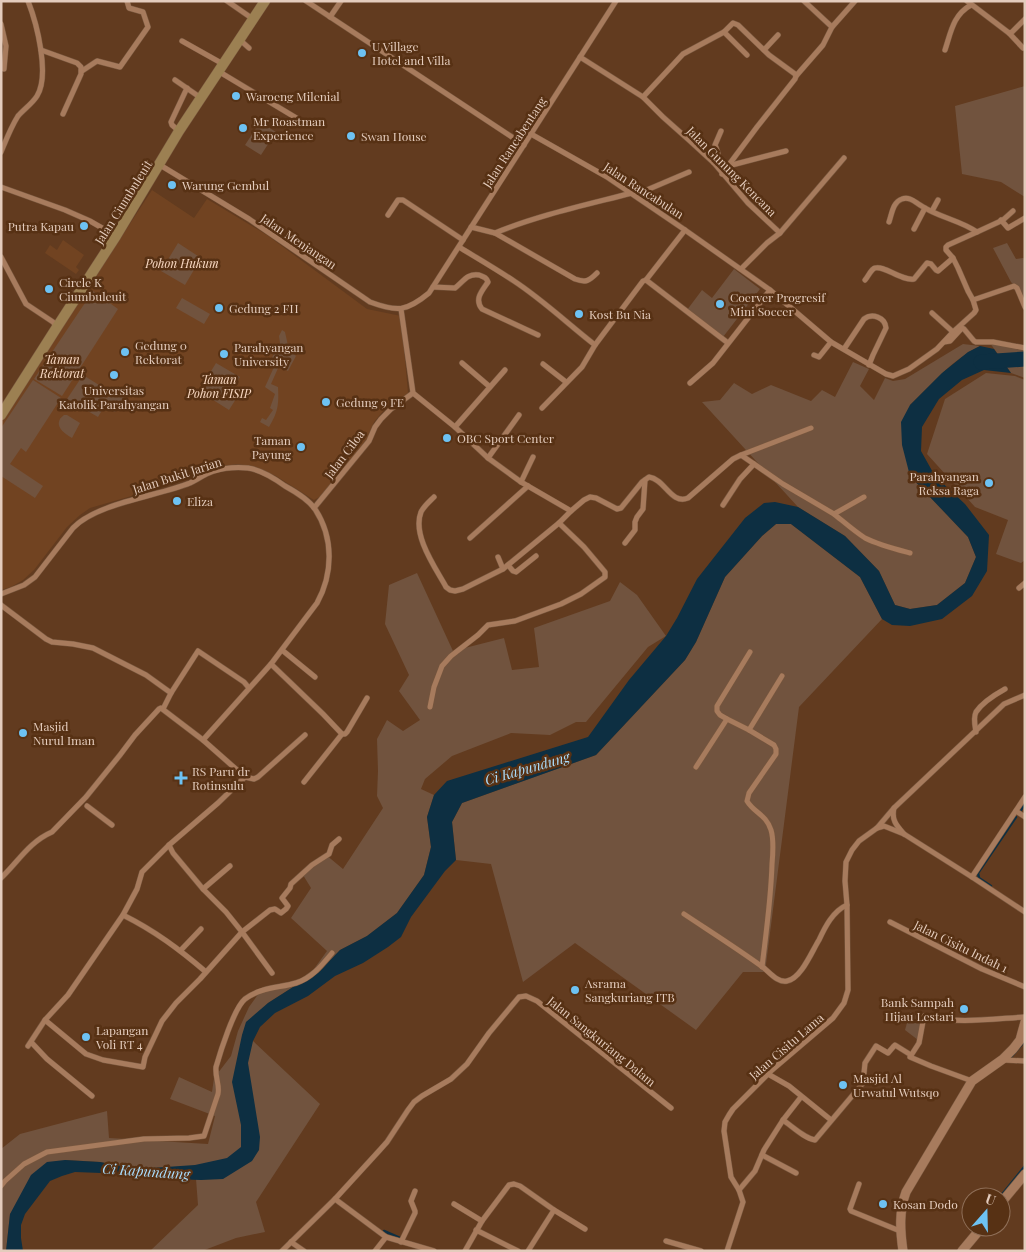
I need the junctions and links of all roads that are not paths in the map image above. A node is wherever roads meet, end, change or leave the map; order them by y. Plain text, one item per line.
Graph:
1 (28, 1) edge
2 (127, 1) edge
3 (227, 1) edge
4 (265, 1) edge
5 (306, 1) edge
6 (341, 1) edge
7 (616, 1) edge
8 (804, 1) edge
9 (856, 1) edge
10 (969, 3) edge
11 (330, 18) junction
12 (253, 19) junction
13 (1025, 20) edge
14 (1, 24) edge
15 (832, 27) junction
16 (724, 32) junction
17 (1009, 33) junction
18 (778, 35) dead end
19 (240, 40) junction
20 (182, 41) dead end
21 (249, 48) dead end
22 (1023, 48) dead end
23 (41, 50) junction
24 (764, 50) junction
25 (945, 50) dead end
26 (747, 54) dead end
27 (580, 57) junction
28 (221, 68) junction
29 (4, 69) dead end
30 (82, 71) junction
31 (796, 76) junction
32 (175, 80) dead end
33 (187, 88) junction
34 (643, 97) junction
35 (201, 98) junction
36 (63, 114) dead end
37 (303, 122) dead end
38 (179, 131) junction
39 (721, 131) dead end
40 (531, 134) junction
41 (524, 145) junction
42 (786, 151) dead end
43 (1, 152) edge
44 (844, 158) dead end
45 (714, 163) junction
46 (160, 164) junction
47 (728, 166) junction
48 (689, 172) dead end
49 (722, 174) junction
50 (1, 187) edge
51 (633, 194) junction
52 (938, 200) dead end
53 (925, 208) junction
54 (932, 211) junction
55 (1013, 211) dead end
56 (388, 215) dead end
57 (1025, 218) edge
58 (1001, 220) junction
59 (889, 222) dead end
60 (471, 227) junction
61 (914, 229) dead end
62 (685, 230) junction
63 (977, 232) junction
64 (496, 233) junction
65 (780, 233) junction
66 (116, 236) junction
67 (463, 240) junction
68 (459, 247) junction
69 (1, 257) edge
70 (953, 258) junction
71 (741, 269) junction
72 (598, 273) dead end
73 (646, 280) junction
74 (865, 280) dead end
75 (433, 287) junction
76 (770, 290) junction
77 (973, 300) junction
78 (1025, 307) edge
79 (401, 309) junction
80 (932, 313) dead end
81 (57, 327) junction
82 (953, 332) junction
83 (538, 335) dead end
84 (831, 342) junction
85 (944, 342) junction
86 (728, 343) junction
87 (595, 345) junction
88 (1025, 348) edge
89 (844, 349) junction
90 (814, 355) dead end
91 (462, 363) dead end
92 (543, 364) dead end
93 (869, 365) junction
94 (505, 370) dead end
95 (566, 382) junction
96 (690, 383) dead end
97 (490, 386) junction
98 (412, 393) junction
99 (542, 408) dead end
100 (1, 415) edge
101 (519, 415) dead end
102 (455, 427) junction
103 (811, 428) dead end
104 (741, 455) junction
105 (534, 457) dead end
106 (488, 458) junction
107 (754, 464) junction
108 (645, 480) junction
109 (521, 482) junction
110 (528, 486) junction
111 (434, 496) dead end
112 (864, 497) dead end
113 (723, 505) dead end
114 (314, 508) junction
115 (571, 511) junction
116 (834, 514) junction
117 (559, 522) junction
118 (470, 538) dead end
119 (625, 543) dead end
120 (910, 553) dead end
121 (536, 556) dead end
122 (498, 557) dead end
123 (508, 564) junction
124 (503, 569) junction
125 (1025, 583) edge
126 (1019, 588) dead end
127 (1, 594) edge
128 (1, 605) edge
129 (282, 650) junction
130 (750, 652) dead end
131 (271, 664) junction
132 (782, 676) dead end
133 (315, 677) dead end
134 (249, 688) junction
135 (1005, 689) dead end
136 (171, 693) junction
137 (1025, 695) edge
138 (367, 698) dead end
139 (430, 707) dead end
140 (163, 709) junction
141 (727, 719) junction
142 (749, 730) junction
143 (976, 732) junction
144 (342, 734) junction
145 (305, 736) dead end
146 (203, 740) junction
147 (696, 767) dead end
148 (245, 777) junction
149 (304, 782) dead end
150 (1025, 797) edge
151 (87, 806) dead end
152 (894, 808) junction
153 (1016, 811) junction
154 (1025, 817) edge
155 (112, 825) dead end
156 (877, 828) junction
157 (904, 834) junction
158 (339, 839) dead end
159 (169, 845) junction
160 (230, 866) dead end
161 (972, 877) junction
162 (1, 878) edge
163 (203, 889) junction
164 (847, 905) junction
165 (1025, 912) edge
166 (684, 914) dead end
167 (123, 915) junction
168 (890, 922) dead end
169 (201, 930) dead end
170 (242, 932) junction
171 (181, 950) junction
172 (332, 953) dead end
173 (762, 967) junction
174 (206, 972) junction
175 (272, 973) dead end
176 (1025, 987) edge
177 (1025, 1017) edge
178 (45, 1020) junction
179 (1025, 1022) edge
180 (910, 1056) junction
181 (1003, 1060) junction
182 (1025, 1061) edge
183 (768, 1074) junction
184 (972, 1081) junction
185 (92, 1096) dead end
186 (801, 1097) junction
187 (671, 1108) dead end
188 (783, 1120) junction
189 (831, 1120) junction
190 (762, 1155) junction
191 (796, 1173) dead end
192 (1025, 1174) edge
193 (859, 1184) dead end
194 (1, 1186) edge
195 (739, 1190) junction
196 (415, 1191) dead end
197 (1011, 1191) edge
198 (335, 1200) junction
199 (454, 1204) dead end
200 (554, 1210) junction
201 (482, 1221) junction
202 (585, 1229) dead end
203 (476, 1230) junction
204 (900, 1231) junction
205 (386, 1237) junction
206 (974, 1237) edge
207 (666, 1241) dead end
208 (291, 1242) junction
209 (401, 1242) junction
210 (282, 1251) edge
211 (304, 1251) edge
212 (374, 1251) edge
213 (434, 1251) edge
214 (465, 1251) edge
215 (518, 1251) edge
216 (528, 1251) edge
217 (701, 1251) edge
218 (727, 1251) edge
219 (903, 1251) edge
220 (962, 1251) edge

1 - 23 street
2 - 30 street
3 - 12 street
4 - 12 main road, Jalan Ciumbuleuit
5 - 11 street
6 - 11 street
7 - 27 street, Jalan Rancabentang
8 - 15 street
9 - 15 street
10 - 17 street
10 - 25 street
11 - 41 street
12 - 19 main road, Jalan Ciumbuleuit
13 - 17 street
14 - 29 street
15 - 31 street
16 - 24 street
16 - 26 street
16 - 34 street
17 - 22 street
18 - 24 street
19 - 21 street
19 - 28 main road, Jalan Ciumbuleuit
20 - 28 street
23 - 30 street
23 - 43 street
24 - 31 street
27 - 34 street, Jalan Gunung Kencana
27 - 40 street, Jalan Rancabentang
28 - 35 main road, Jalan Ciumbuleuit
28 - 37 street
30 - 36 street
31 - 47 street
32 - 33 street
33 - 35 street
33 - 38 street
34 - 45 street, Jalan Gunung Kencana
35 - 38 main road, Jalan Ciumbuleuit
38 - 46 main road, Jalan Ciumbuleuit
39 - 45 street
40 - 41 street, Jalan Rancabentang
40 - 51 street, Jalan Rancabulan
41 - 60 street, Jalan Rancabentang
42 - 47 street
44 - 65 street
45 - 49 street, Jalan Gunung Kencana
46 - 66 main road, Jalan Ciumbuleuit
46 - 79 street, Jalan Menjangan
47 - 49 street
48 - 51 street
49 - 65 street, Jalan Gunung Kencana
50 - 66 street
51 - 62 street, Jalan Rancabulan
51 - 64 street
52 - 54 street
53 - 54 street
53 - 59 street
53 - 61 street
54 - 63 street
55 - 58 street
56 - 67 street
57 - 58 street
58 - 63 street
60 - 64 street
60 - 67 street, Jalan Rancabentang
62 - 71 street, Jalan Rancabulan
62 - 73 street
63 - 70 street
64 - 72 street
65 - 71 street, Jalan Gunung Kencana
66 - 81 main road, Jalan Ciumbuleuit
67 - 68 street, Jalan Rancabentang
68 - 75 street, Jalan Rancabentang
68 - 87 street
69 - 81 street
70 - 74 street
70 - 77 street
71 - 76 street, Jalan Rancabulan
73 - 86 street
73 - 87 street
75 - 79 street, Jalan Rancabentang
75 - 83 street
76 - 84 street, Jalan Rancabulan
76 - 86 street
77 - 78 street
77 - 82 street
79 - 98 street
80 - 82 street
81 - 100 main road, Jalan Ciumbuleuit
82 - 85 street
84 - 89 street, Jalan Rancabulan
84 - 90 street
85 - 88 street
85 - 93 street, Jalan Rancabulan
86 - 96 street
87 - 95 street
89 - 93 street, Jalan Rancabulan
89 - 93 street
91 - 97 street
92 - 95 street
94 - 97 street
95 - 99 street
97 - 102 street
98 - 102 street
98 - 114 street, Jalan Ciloa
101 - 106 street
102 - 106 street
103 - 104 street
104 - 107 street
104 - 108 street
105 - 109 street
106 - 109 street
107 - 113 street
107 - 116 street
108 - 115 street
108 - 119 street
109 - 110 street
110 - 115 street
110 - 118 street
111 - 124 street
112 - 116 street
114 - 127 street, Jalan Bukit Jarian
114 - 129 street, Jalan Bukit Jarian
115 - 117 street
116 - 120 street
117 - 123 street
117 - 139 street
121 - 123 street
122 - 124 street
123 - 124 street
125 - 126 street
128 - 136 street
129 - 131 street, Jalan Bukit Jarian
129 - 133 street
130 - 141 street
131 - 134 street, Jalan Bukit Jarian
131 - 144 street
132 - 142 street
134 - 136 street
134 - 146 street, Jalan Bukit Jarian
135 - 143 street
136 - 140 street
137 - 143 street, Jalan Cisitu Lama
138 - 144 street
140 - 146 street
140 - 162 street
141 - 142 street
141 - 147 street
142 - 173 street
143 - 152 street, Jalan Cisitu Lama
144 - 149 street
145 - 148 street
146 - 148 street
148 - 159 street
150 - 153 street
151 - 155 street
152 - 156 street, Jalan Cisitu Lama
152 - 157 street
153 - 154 street
153 - 161 street
156 - 157 street
156 - 164 street, Jalan Cisitu Lama
157 - 161 street
158 - 170 street
159 - 163 street
159 - 167 street
160 - 163 street
161 - 165 street
163 - 170 street
164 - 173 street
164 - 183 street, Jalan Cisitu Lama
166 - 173 street
167 - 171 street
167 - 178 street
168 - 176 street, Jalan Cisitu Indah 1
169 - 171 street
170 - 174 street
170 - 175 street
171 - 174 street
172 - 194 street
174 - 178 street
177 - 180 street
178 - 185 street
179 - 181 street
180 - 184 street
180 - 189 street
181 - 182 street
181 - 184 street
183 - 186 street
183 - 195 street, Jalan Cisitu Lama
184 - 204 street
186 - 188 street
186 - 189 street
187 - 198 street, Jalan Sangkuriang Dalam
188 - 189 street
188 - 190 street
190 - 191 street
190 - 195 street
192 - 197 street
193 - 204 street
195 - 218 street, Jalan Cisitu Lama
196 - 209 street
198 - 205 street
198 - 208 street
199 - 201 street
200 - 201 street
200 - 202 street
200 - 216 street
201 - 203 street
203 - 214 street
203 - 215 street
204 - 219 street
205 - 209 street
205 - 212 street
206 - 220 street
207 - 217 street
208 - 210 street
208 - 211 street
209 - 213 street

